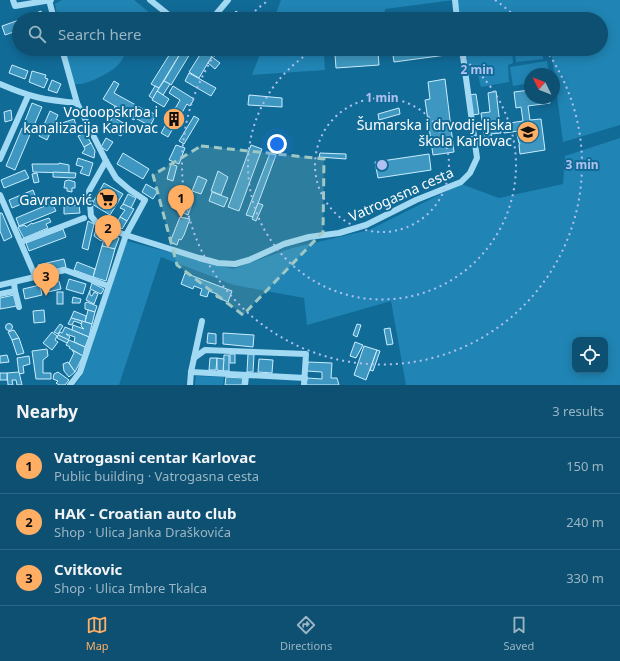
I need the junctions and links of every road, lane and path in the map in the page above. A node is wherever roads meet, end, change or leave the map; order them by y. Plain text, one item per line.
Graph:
1 (13, 0) edge
2 (50, 0) edge
3 (150, 0) edge
4 (228, 0) edge
5 (455, 0) edge
6 (53, 12) edge
7 (165, 12) edge
8 (218, 12) edge
9 (456, 12) edge
10 (64, 56) edge
11 (463, 56) edge
12 (0, 84) edge
13 (28, 96) junction
14 (76, 103) junction
15 (0, 159) edge
16 (106, 162) junction
17 (0, 195) edge
18 (84, 218) dead end
19 (126, 235) junction
20 (21, 242) junction
21 (36, 278) junction
22 (14, 283) junction
23 (0, 285) edge
24 (108, 286) junction
25 (16, 291) junction
26 (0, 294) edge
27 (19, 307) dead end
28 (202, 321) dead end
29 (194, 358) junction
30 (191, 372) junction
31 (246, 376) junction
32 (304, 382) edge
33 (70, 385) edge
34 (190, 385) edge
35 (245, 385) edge

1 - 2 street
2 - 6 street
3 - 7 street
4 - 8 street
5 - 9 street
10 - 14 street
11 - 19 street, Vatrogasna cesta
12 - 13 street
13 - 14 street
13 - 15 street
14 - 16 street
16 - 19 street
16 - 19 street, Vatrogasna cesta
17 - 20 street
18 - 20 street
19 - 24 street
20 - 21 street
21 - 22 street
21 - 24 street
22 - 23 street
22 - 25 street
24 - 33 street
25 - 26 street
25 - 27 street
28 - 29 street
29 - 30 street
29 - 32 street
30 - 31 street
30 - 34 street
31 - 32 street
31 - 35 street

